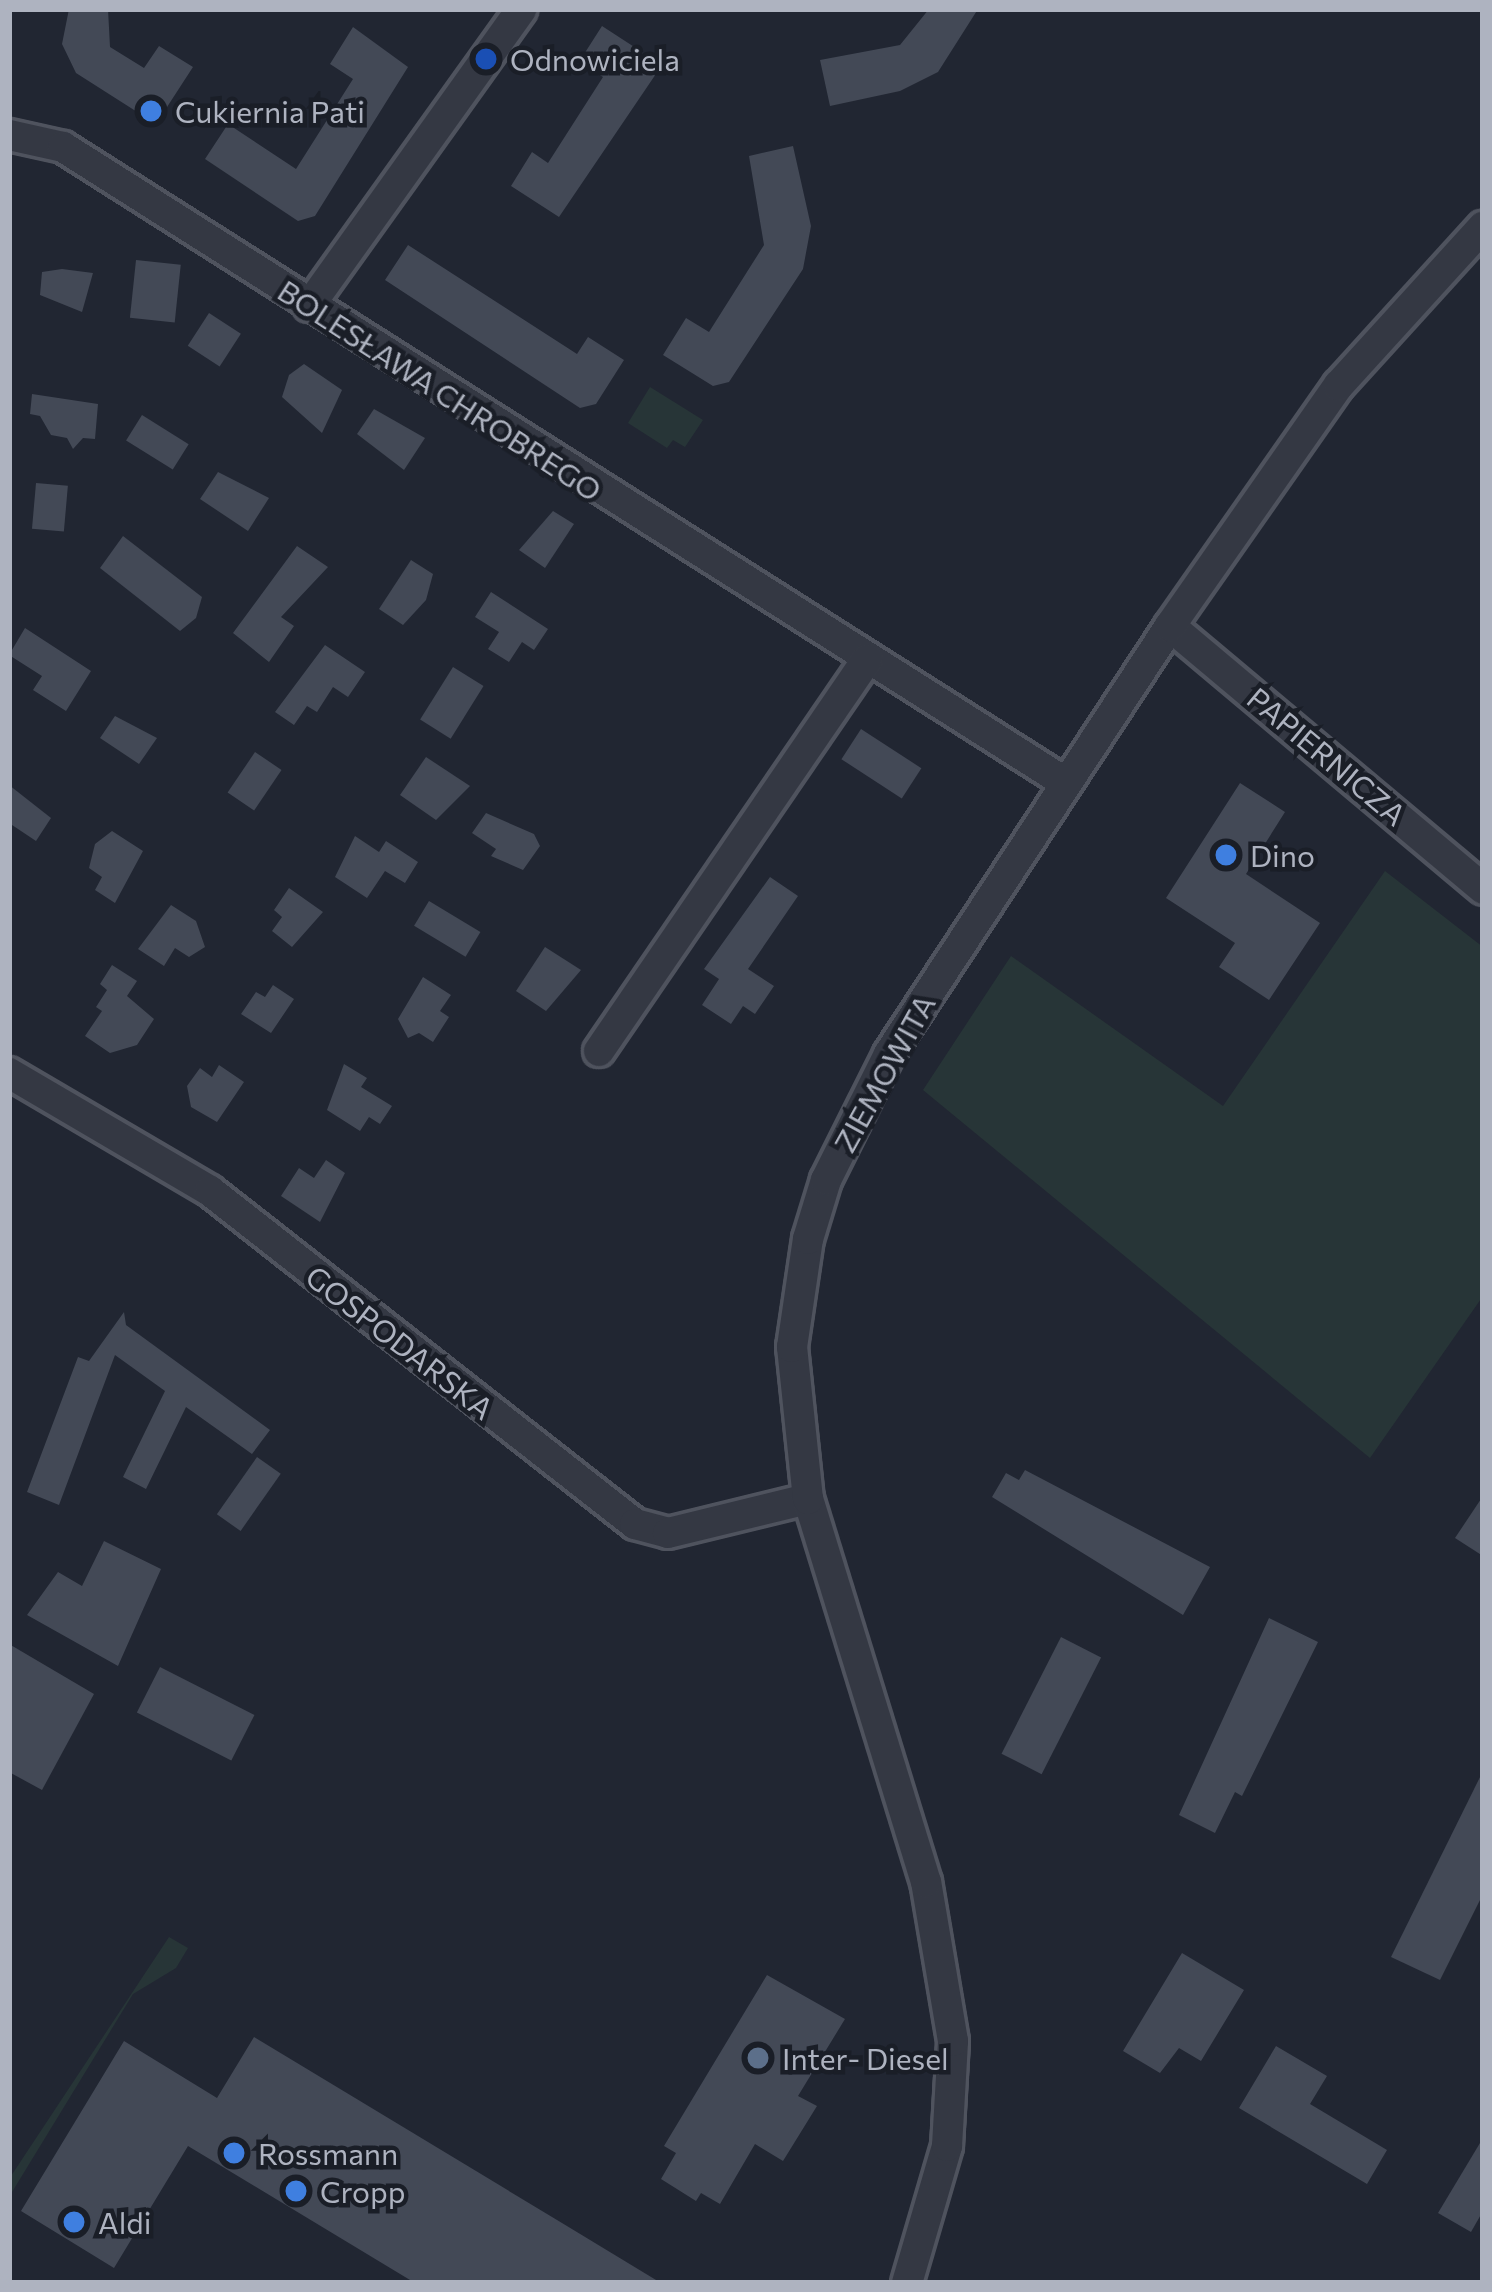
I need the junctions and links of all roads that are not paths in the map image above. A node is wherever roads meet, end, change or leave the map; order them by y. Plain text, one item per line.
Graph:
1 (521, 9) edge
2 (9, 135) edge
3 (1483, 227) edge
4 (309, 306) junction
5 (1170, 626) junction
6 (867, 659) junction
7 (1066, 783) junction
8 (1483, 889) edge
9 (599, 1052) dead end
10 (9, 1073) edge
11 (808, 1499) junction
12 (908, 2283) edge

1 - 4 street
2 - 4 street, BOLESŁAWA CHROBREGO
3 - 5 street, ZIEMOWITA
4 - 6 street, BOLESŁAWA CHROBREGO
5 - 7 street, ZIEMOWITA
5 - 8 street, PAPIERNICZA
6 - 7 street, BOLESŁAWA CHROBREGO
6 - 9 street
7 - 11 street, ZIEMOWITA
10 - 11 street, GOSPODARSKA
11 - 12 street, ZIEMOWITA

